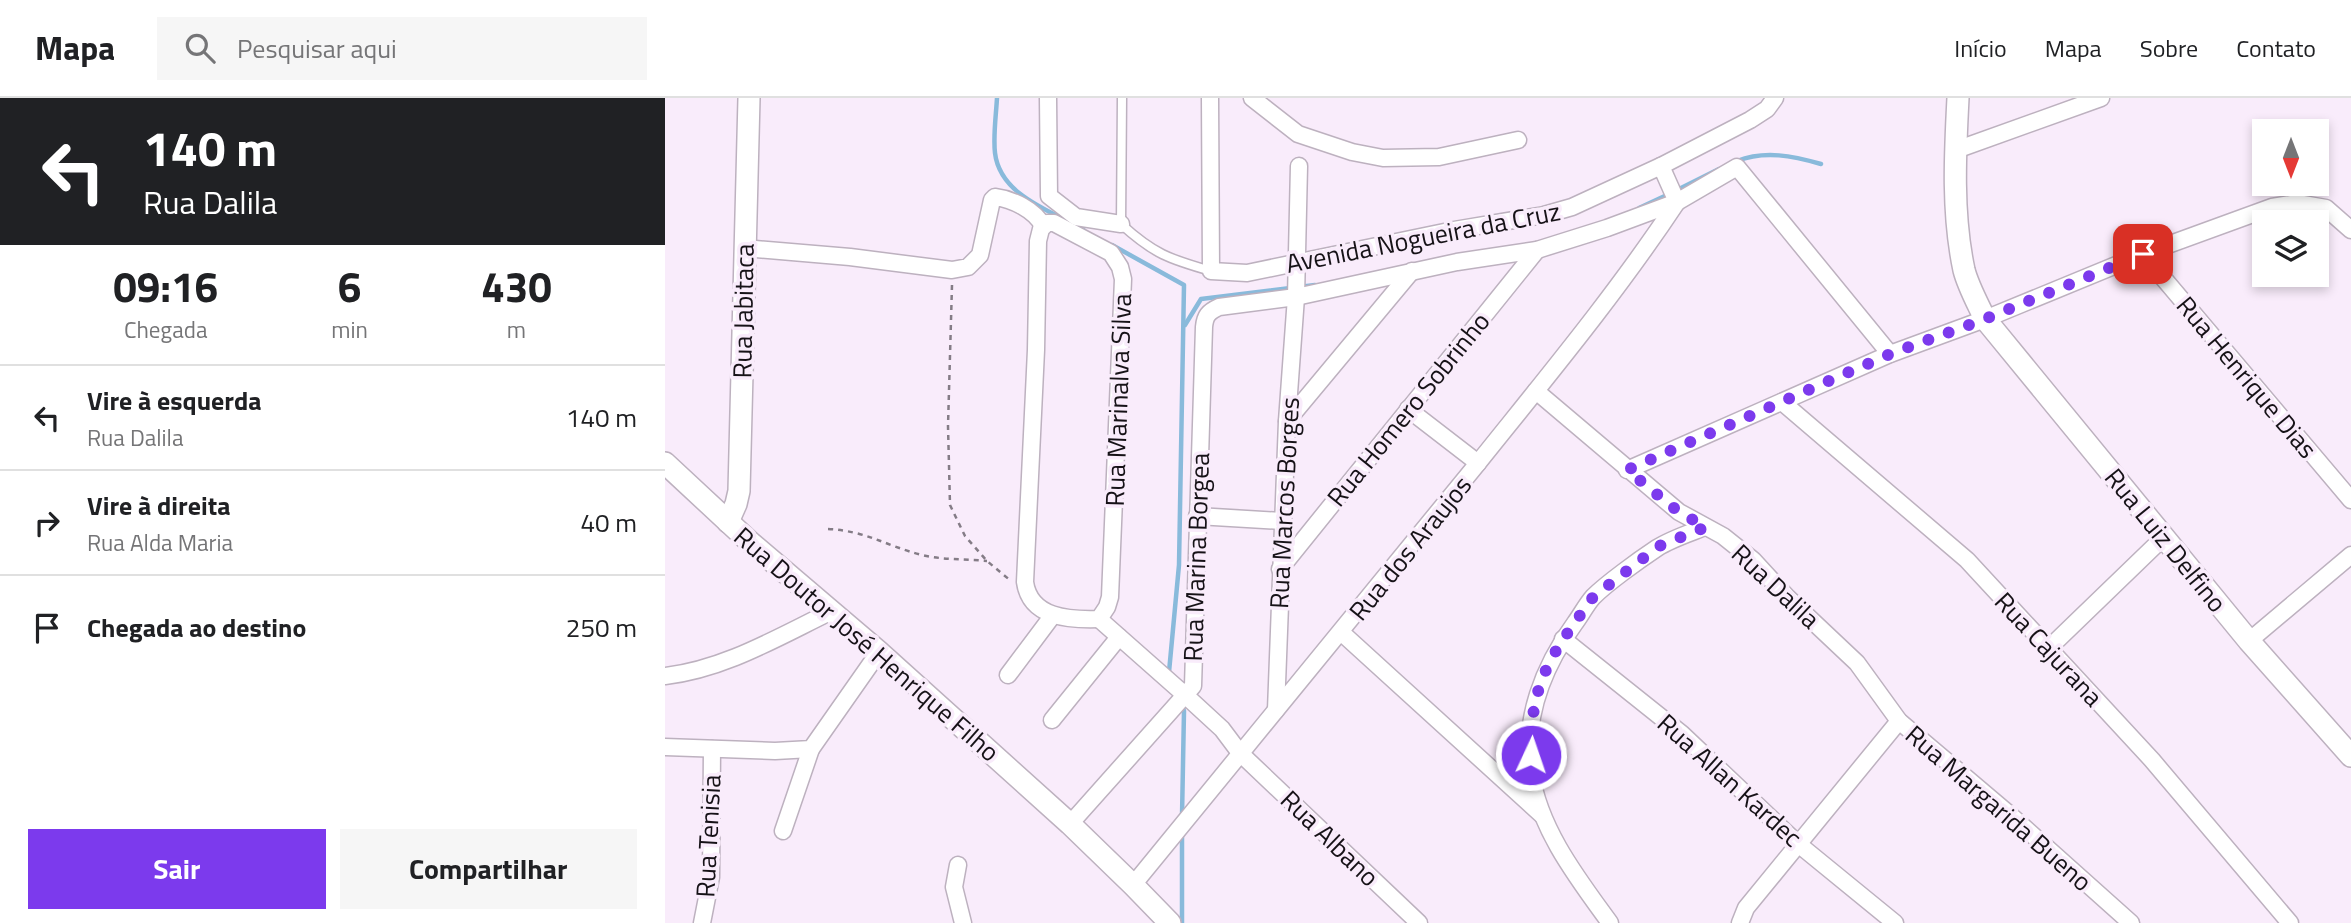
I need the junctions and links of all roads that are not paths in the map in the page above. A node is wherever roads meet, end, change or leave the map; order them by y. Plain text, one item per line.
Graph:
1 (749, 98) edge
2 (1048, 98) edge
3 (1122, 98) edge
4 (1210, 98) edge
5 (1252, 98) edge
6 (1775, 98) edge
7 (1958, 98) edge
8 (2101, 98) edge
9 (1518, 140) dead end
10 (1956, 150) junction
11 (1299, 166) dead end
12 (1662, 169) junction
13 (1675, 198) junction
14 (1121, 224) junction
15 (1043, 226) junction
16 (2351, 230) edge
17 (744, 248) junction
18 (1537, 250) junction
19 (2143, 254) junction
20 (1295, 265) junction
21 (1211, 271) junction
22 (1412, 271) junction
23 (1296, 295) junction
24 (1985, 319) junction
25 (1204, 336) joint
26 (1890, 354) junction
27 (1536, 391) junction
28 (1782, 402) junction
29 (1408, 410) junction
30 (1287, 421) junction
31 (665, 463) edge
32 (1478, 463) junction
33 (1627, 470) junction
34 (2351, 500) edge
35 (1197, 516) junction
36 (1282, 521) junction
37 (728, 522) junction
38 (1706, 527) junction
39 (2164, 537) junction
40 (2351, 555) edge
41 (1280, 569) junction
42 (832, 611) junction
43 (1053, 615) junction
44 (1099, 619) junction
45 (1342, 632) junction
46 (1119, 637) junction
47 (1563, 639) junction
48 (2249, 641) junction
49 (2048, 649) junction
50 (879, 652) junction
51 (1008, 675) dead end
52 (665, 676) edge
53 (1179, 694) junction
54 (1276, 710) junction
55 (1052, 720) dead end
56 (1899, 721) junction
57 (665, 747) edge
58 (712, 749) junction
59 (811, 749) junction
60 (1240, 753) junction
61 (2351, 756) edge
62 (1543, 817) junction
63 (1070, 824) junction
64 (783, 831) dead end
65 (1797, 843) junction
66 (958, 865) dead end
67 (1133, 885) junction
68 (1166, 921) edge
69 (702, 923) edge
70 (963, 923) edge
71 (1419, 923) edge
72 (1610, 923) edge
73 (1740, 923) edge
74 (1895, 923) edge
75 (2131, 923) edge
76 (2290, 923) edge

1 - 17 street, Rua Jabitaca
2 - 14 street
3 - 14 lane
4 - 21 street
5 - 9 street
6 - 12 street, Avenida Nogueira da Cruz
7 - 10 street, Rua Luiz Delfino
8 - 10 street
10 - 24 street, Rua Luiz Delfino
11 - 20 street, Rua Marcos Borges
12 - 13 street
12 - 20 street, Avenida Nogueira da Cruz
13 - 18 street, Avenida Nogueira da Cruz
13 - 26 street, Avenida Nogueira da Cruz
13 - 27 street, Rua dos Araujos
14 - 21 lane
15 - 17 street
15 - 43 street
15 - 44 street, Rua Marinalva Silva
16 - 19 street
17 - 37 street, Rua Jabitaca
18 - 22 street, Avenida Nogueira da Cruz
18 - 29 street, Rua Homero Sobrinho
19 - 24 street
19 - 34 street, Rua Henrique Dias
20 - 21 street, Avenida Nogueira da Cruz
20 - 23 street, Rua Marcos Borges
22 - 23 street, Avenida Nogueira da Cruz
22 - 30 street
23 - 25 street, Avenida Nogueira da Cruz
23 - 30 street, Rua Marcos Borges
24 - 26 street
24 - 39 street, Rua Luiz Delfino
25 - 35 street, Rua Marina Borgea
26 - 28 street
27 - 32 street, Rua dos Araujos
27 - 33 street, Rua Dalila
28 - 33 street
28 - 49 street, Rua Cajurana
29 - 32 street
29 - 41 street, Rua Homero Sobrinho
30 - 36 street, Rua Marcos Borges
31 - 37 street, Rua Doutor José Henrique Filho
32 - 45 street, Rua dos Araujos
33 - 38 street, Rua Dalila
35 - 36 street
35 - 53 street, Rua Marina Borgea
36 - 41 street, Rua Marcos Borges
37 - 42 street, Rua Doutor José Henrique Filho
38 - 47 street
38 - 56 street, Rua Dalila
39 - 48 street, Rua Luiz Delfino
39 - 49 street
40 - 48 street
41 - 54 street, Rua Marcos Borges
42 - 50 street, Rua Doutor José Henrique Filho
42 - 52 street
43 - 44 street
43 - 51 street
44 - 46 street
45 - 54 street, Rua dos Araujos
45 - 62 street
46 - 53 street
46 - 55 street
47 - 62 street
47 - 65 street, Rua Allan Kardec
48 - 61 street, Rua Luiz Delfino
49 - 76 street, Rua Cajurana
50 - 59 street
50 - 63 street, Rua Doutor José Henrique Filho
53 - 60 street, Rua Marina Borgea
53 - 63 street
54 - 60 street, Rua dos Araujos
56 - 65 street
56 - 75 street, Rua Margarida Bueno
57 - 58 street
58 - 59 street
58 - 69 street, Rua Tenisia
59 - 64 street
60 - 67 street, Rua dos Araujos
60 - 71 street, Rua Albano
62 - 72 street
63 - 67 street, Rua Doutor José Henrique Filho
65 - 73 street
65 - 74 street, Rua Allan Kardec
66 - 70 street
67 - 68 street, Rua Doutor José Henrique Filho

